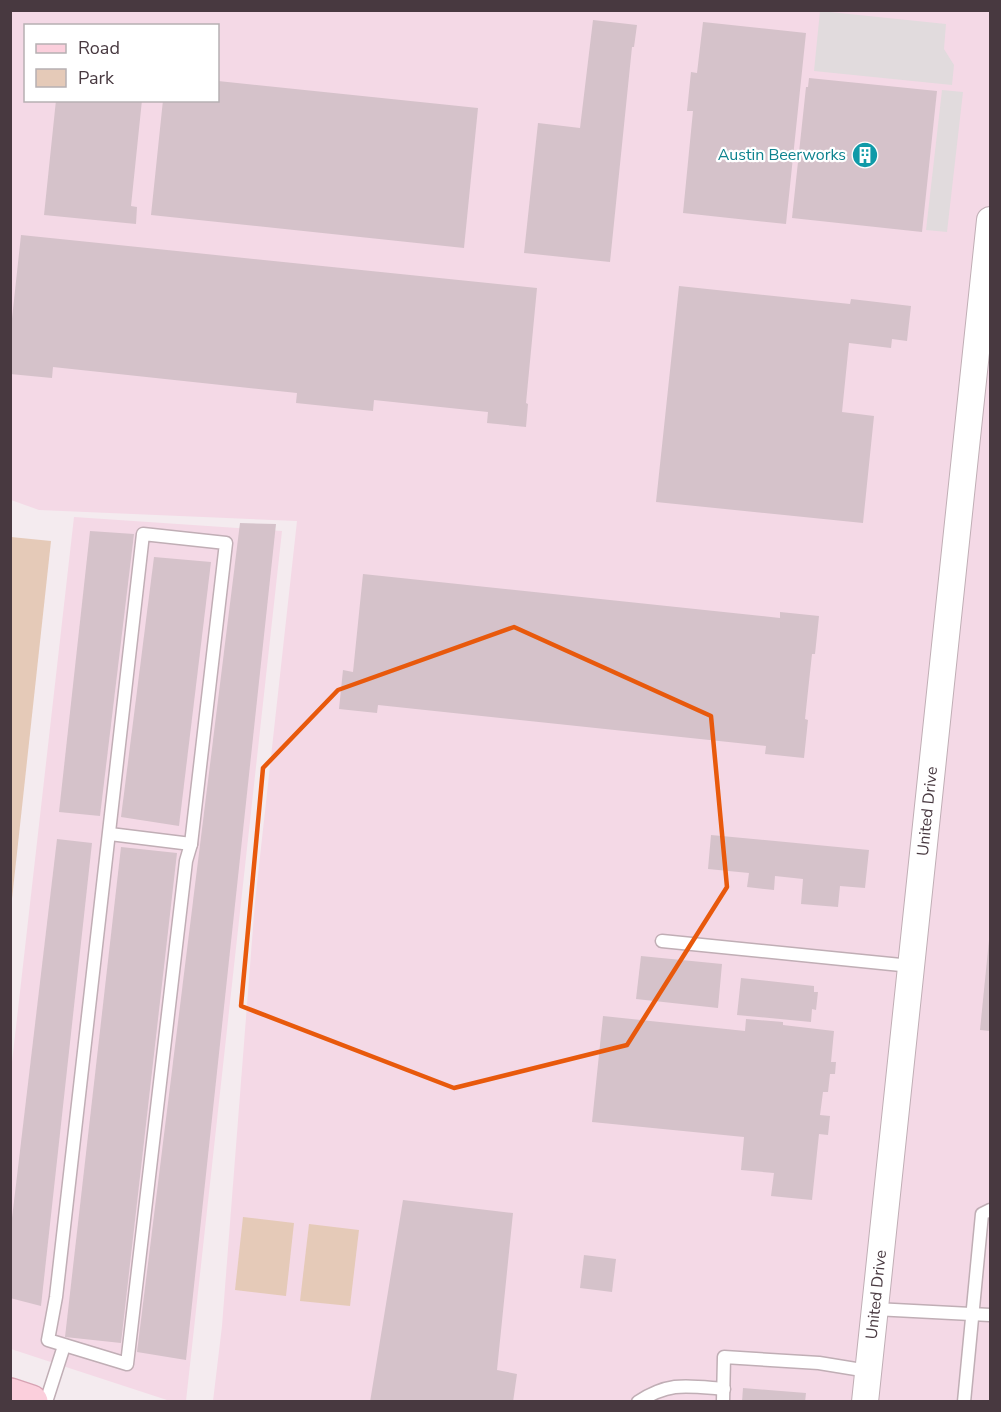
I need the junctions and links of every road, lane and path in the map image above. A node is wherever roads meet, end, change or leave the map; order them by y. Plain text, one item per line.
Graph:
1 (990, 220) edge
2 (110, 834) junction
3 (191, 844) junction
4 (662, 941) dead end
5 (911, 966) junction
6 (990, 1210) edge
7 (875, 1309) junction
8 (974, 1313) junction
9 (990, 1315) edge
10 (64, 1346) junction
11 (868, 1371) junction
12 (10, 1395) edge
13 (724, 1395) edge
14 (31, 1401) edge
15 (46, 1401) edge
16 (639, 1401) edge
17 (865, 1401) edge
18 (964, 1401) edge

1 - 5 street, United Drive
2 - 3 lane
2 - 3 lane
2 - 10 lane
3 - 10 lane
4 - 5 lane
5 - 7 street, United Drive
6 - 8 lane
7 - 8 lane
7 - 11 street, United Drive
8 - 9 lane
8 - 18 lane
10 - 15 lane
11 - 13 lane
11 - 17 street, United Drive
12 - 14 main road
13 - 16 lane

